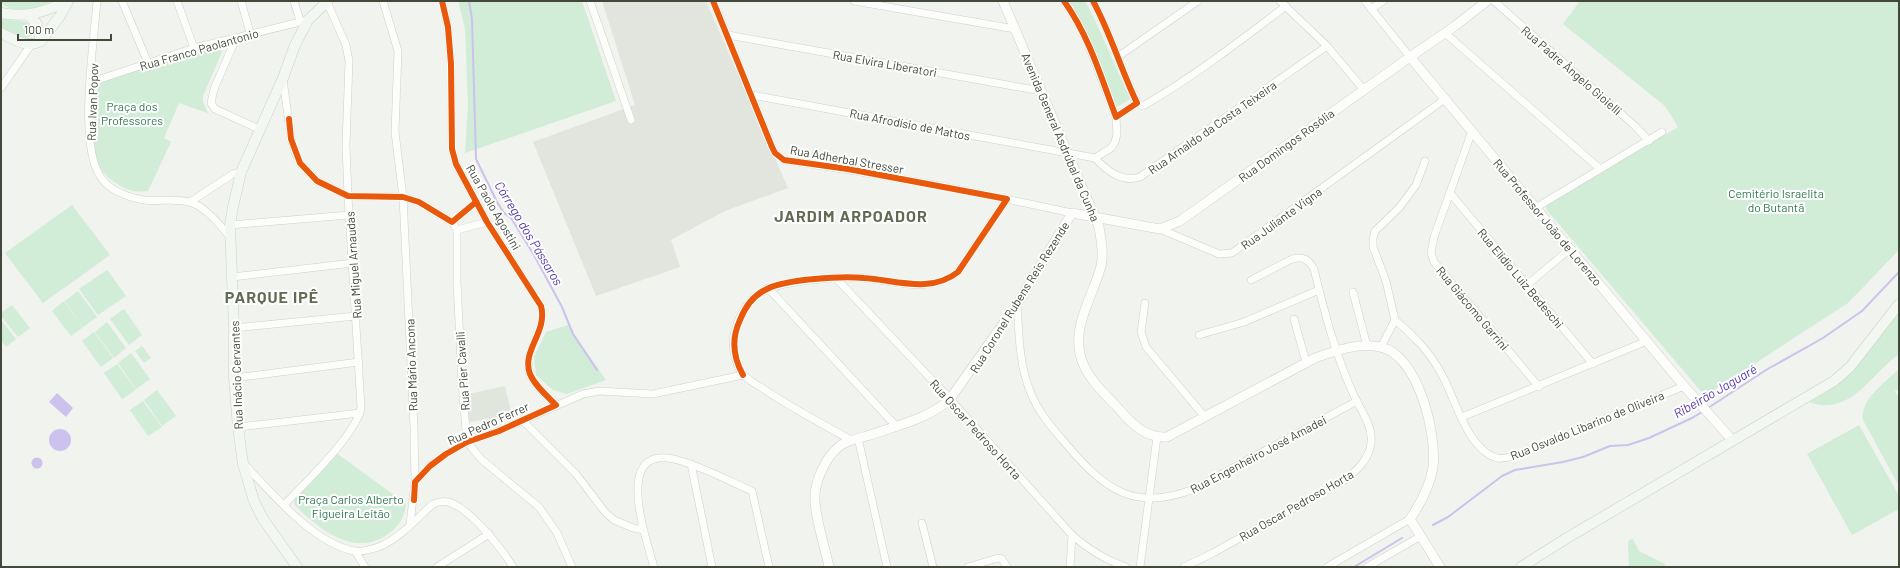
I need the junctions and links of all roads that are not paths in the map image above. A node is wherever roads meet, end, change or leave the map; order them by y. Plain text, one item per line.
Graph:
1 (68, 1) edge
2 (97, 1) edge
3 (122, 1) edge
4 (177, 1) edge
5 (241, 1) edge
6 (294, 1) edge
7 (383, 1) edge
8 (442, 1) edge
9 (590, 1) edge
10 (713, 1) edge
11 (854, 1) edge
12 (1003, 1) edge
13 (1064, 1) edge
14 (1093, 1) edge
15 (1198, 1) edge
16 (1365, 1) edge
17 (1383, 1) edge
18 (1487, 1) edge
19 (1494, 1) edge
20 (328, 2) edge
21 (1283, 4) edge
22 (1371, 9) junction
23 (1, 14) edge
24 (28, 15) junction
25 (304, 20) junction
26 (1015, 29) junction
27 (1, 33) edge
28 (250, 33) junction
29 (1446, 33) junction
30 (728, 35) junction
31 (236, 38) junction
32 (41, 41) junction
33 (30, 45) junction
34 (1327, 46) junction
35 (194, 48) junction
36 (1119, 56) junction
37 (1410, 57) junction
38 (148, 63) junction
39 (283, 78) junction
40 (91, 82) junction
41 (1, 88) edge
42 (1364, 90) junction
43 (1041, 91) junction
44 (752, 95) junction
45 (1445, 99) junction
46 (1137, 103) junction
47 (1116, 117) junction
48 (631, 120) dead end
49 (261, 130) junction
50 (1472, 131) junction
51 (1662, 132) dead end
52 (1649, 141) junction
53 (1068, 154) junction
54 (1095, 158) junction
55 (1424, 161) dead end
56 (1599, 168) junction
57 (241, 172) junction
58 (1450, 193) junction
59 (348, 196) junction
60 (403, 197) junction
61 (1007, 199) junction
62 (190, 202) junction
63 (476, 202) junction
64 (1537, 207) junction
65 (1072, 213) junction
66 (349, 214) junction
67 (1096, 218) junction
68 (452, 222) junction
69 (487, 222) junction
70 (230, 226) junction
71 (1160, 229) junction
72 (457, 230) junction
73 (230, 237) junction
74 (1571, 248) junction
75 (353, 263) junction
76 (835, 277) junction
77 (232, 278) junction
78 (1251, 280) dead end
79 (1527, 285) junction
80 (768, 288) junction
81 (1319, 290) junction
82 (1353, 292) dead end
83 (1145, 302) dead end
84 (1017, 304) junction
85 (1899, 304) edge
86 (356, 316) junction
87 (1294, 319) dead end
88 (1395, 320) junction
89 (234, 328) junction
90 (1199, 335) dead end
91 (1647, 341) junction
92 (1367, 346) junction
93 (1380, 347) junction
94 (1335, 351) junction
95 (358, 362) junction
96 (1306, 362) junction
97 (1593, 364) junction
98 (743, 375) junction
99 (234, 378) junction
100 (1539, 386) junction
101 (1684, 386) junction
102 (950, 399) junction
103 (1357, 401) junction
104 (556, 405) junction
105 (360, 413) junction
106 (1205, 417) junction
107 (1462, 417) junction
108 (522, 420) junction
109 (896, 426) junction
110 (238, 427) junction
111 (1157, 437) junction
112 (854, 439) junction
113 (1733, 441) junction
114 (468, 442) junction
115 (243, 464) junction
116 (691, 464) junction
117 (415, 482) junction
118 (1149, 499) junction
119 (284, 505) junction
120 (1412, 522) junction
121 (922, 523) dead end
122 (410, 524) junction
123 (644, 530) junction
124 (489, 534) junction
125 (1072, 535) junction
126 (1420, 535) junction
127 (356, 551) junction
128 (982, 565) edge
129 (297, 567) edge
130 (366, 567) edge
131 (437, 567) edge
132 (513, 567) edge
133 (572, 567) edge
134 (654, 567) edge
135 (712, 567) edge
136 (769, 567) edge
137 (829, 567) edge
138 (887, 567) edge
139 (933, 567) edge
140 (968, 567) edge
141 (1007, 567) edge
142 (1070, 567) edge
143 (1126, 567) edge
144 (1140, 567) edge
145 (1184, 567) edge
146 (1327, 567) edge
147 (1367, 567) edge
148 (1440, 567) edge
149 (1521, 567) edge

1 - 24 main road
1 - 32 main road
2 - 40 street, Rua Ivan Popov
3 - 38 street
4 - 35 street
5 - 28 street
6 - 25 street
7 - 60 street, Rua Mário Ancona
8 - 63 street, Rua Paolo Agostini
9 - 48 street
10 - 30 street, Rua Adherbal Stresser
11 - 26 street
12 - 26 street, Avenida General Asdrúbal da Cunha
13 - 47 street
14 - 36 street
15 - 36 street
16 - 22 street, Rua Professor João de Lorenzo
17 - 22 street
18 - 29 street, Rua Domingos Rosólia
19 - 52 street, Rua Padre Ângelo Gioielli
20 - 25 main road, Rua Inácio Cervantes
20 - 59 street, Rua Miguel Arnaudas
21 - 34 street
21 - 46 street
22 - 37 street, Rua Professor João de Lorenzo
23 - 24 main road
24 - 32 main road
25 - 28 street, Rua Franco Paolantonio
25 - 39 main road, Rua Inácio Cervantes
26 - 43 street, Avenida General Asdrúbal da Cunha
27 - 33 main road
28 - 31 street, Rua Franco Paolantonio
29 - 37 street, Rua Domingos Rosólia
29 - 56 street
30 - 43 street, Rua Elvira Liberatori
30 - 44 street, Rua Adherbal Stresser
31 - 35 street, Rua Franco Paolantonio
31 - 49 street
32 - 33 main road
33 - 41 street
34 - 42 street
34 - 54 street, Rua Arnaldo da Costa Teixeira
35 - 38 street, Rua Franco Paolantonio
36 - 46 street
37 - 42 street, Rua Domingos Rosólia
37 - 45 street, Rua Professor João de Lorenzo
38 - 40 street, Rua Franco Paolantonio
39 - 49 main road, Rua Inácio Cervantes
39 - 59 street
40 - 62 street, Rua Ivan Popov
42 - 71 street, Rua Domingos Rosólia
43 - 53 street, Avenida General Asdrúbal da Cunha
44 - 53 street, Rua Afrodísio de Mattos
44 - 61 street, Rua Adherbal Stresser
45 - 50 street, Rua Professor João de Lorenzo
45 - 71 street, Rua Juliante Vigna
46 - 47 street
47 - 54 street
49 - 57 main road, Rua Inácio Cervantes
50 - 58 street, Rua Giácomo Garrini
50 - 64 street, Rua Professor João de Lorenzo
51 - 52 street
52 - 56 street
53 - 54 street, Rua Afrodísio de Mattos
53 - 67 street, Avenida General Asdrúbal da Cunha
55 - 88 street
56 - 64 street
57 - 62 street
57 - 70 main road, Rua Inácio Cervantes
58 - 79 street, Rua Elídio Luiz Bedeschi
58 - 100 street, Rua Giácomo Garrini
59 - 60 street
59 - 66 street, Rua Miguel Arnaudas
60 - 68 street
60 - 117 street, Rua Mário Ancona
61 - 65 street, Rua Adherbal Stresser
61 - 76 street
62 - 73 street
63 - 68 street
63 - 69 street, Rua Paolo Agostini
64 - 74 street, Rua Professor João de Lorenzo
65 - 67 street, Rua Adherbal Stresser
65 - 84 street, Rua Coronel Rubens Reis Rezende
66 - 70 street
66 - 75 street, Rua Miguel Arnaudas
67 - 71 street, Rua Juliante Vigna
67 - 111 street, Avenida General Asdrúbal da Cunha
68 - 72 street
69 - 72 street
69 - 104 street, Rua Paolo Agostini
70 - 73 main road, Rua Inácio Cervantes
72 - 114 street, Rua Pier Cavalli
73 - 77 main road, Rua Inácio Cervantes
74 - 79 street
74 - 91 street, Rua Professor João de Lorenzo
75 - 77 street
75 - 86 street, Rua Miguel Arnaudas
76 - 80 street
76 - 102 street, Rua Oscar Pedroso Horta
77 - 89 main road, Rua Inácio Cervantes
78 - 81 street, Rua Oscar Pedroso Horta
79 - 97 street, Rua Elídio Luiz Bedeschi
80 - 98 street
80 - 109 street
81 - 90 street
81 - 94 street, Rua Oscar Pedroso Horta
82 - 92 street
83 - 106 street
84 - 102 street, Rua Coronel Rubens Reis Rezende
84 - 118 street, Rua Engenheiro José Amadei
85 - 113 main road
86 - 89 street
86 - 95 street, Rua Miguel Arnaudas
87 - 96 street
88 - 93 street
88 - 107 street, Rua Osvaldo Libarino de Oliveira
89 - 99 main road, Rua Inácio Cervantes
91 - 97 street
91 - 101 street, Rua Professor João de Lorenzo
92 - 93 street
92 - 94 street
93 - 120 street
94 - 96 street
94 - 103 street, Rua Oscar Pedroso Horta
95 - 99 street
95 - 105 street, Rua Miguel Arnaudas
96 - 106 street
97 - 100 street
98 - 104 street, Rua Pedro Ferrer
98 - 112 street
99 - 110 main road, Rua Inácio Cervantes
100 - 107 street
101 - 107 street, Rua Osvaldo Libarino de Oliveira
101 - 113 street, Rua Professor João de Lorenzo
102 - 109 street, Rua Coronel Rubens Reis Rezende
102 - 125 street, Rua Oscar Pedroso Horta
103 - 118 street, Rua Engenheiro José Amadei
103 - 145 street, Rua Oscar Pedroso Horta
104 - 108 street, Rua Pedro Ferrer
105 - 110 street
105 - 119 street
106 - 111 street
108 - 114 street, Rua Pedro Ferrer
108 - 123 street
109 - 112 street, Rua Coronel Rubens Reis Rezende
110 - 115 main road, Rua Inácio Cervantes
111 - 118 street
112 - 137 street, Rua Coronel Rubens Reis Rezende
112 - 138 street
113 - 149 main road
114 - 117 street, Rua Pedro Ferrer
114 - 133 street
115 - 119 street
115 - 129 main road, Rua Inácio Cervantes
116 - 123 street
116 - 135 street
116 - 136 street
117 - 122 street, Rua Mário Ancona
118 - 144 street
119 - 127 street
120 - 126 street
120 - 146 street
121 - 139 street
122 - 124 street
122 - 127 street
123 - 134 street
124 - 131 street
124 - 132 street
125 - 142 street
125 - 143 street, Rua Oscar Pedroso Horta
126 - 147 street
126 - 148 street
127 - 130 street
128 - 140 street
128 - 141 street

